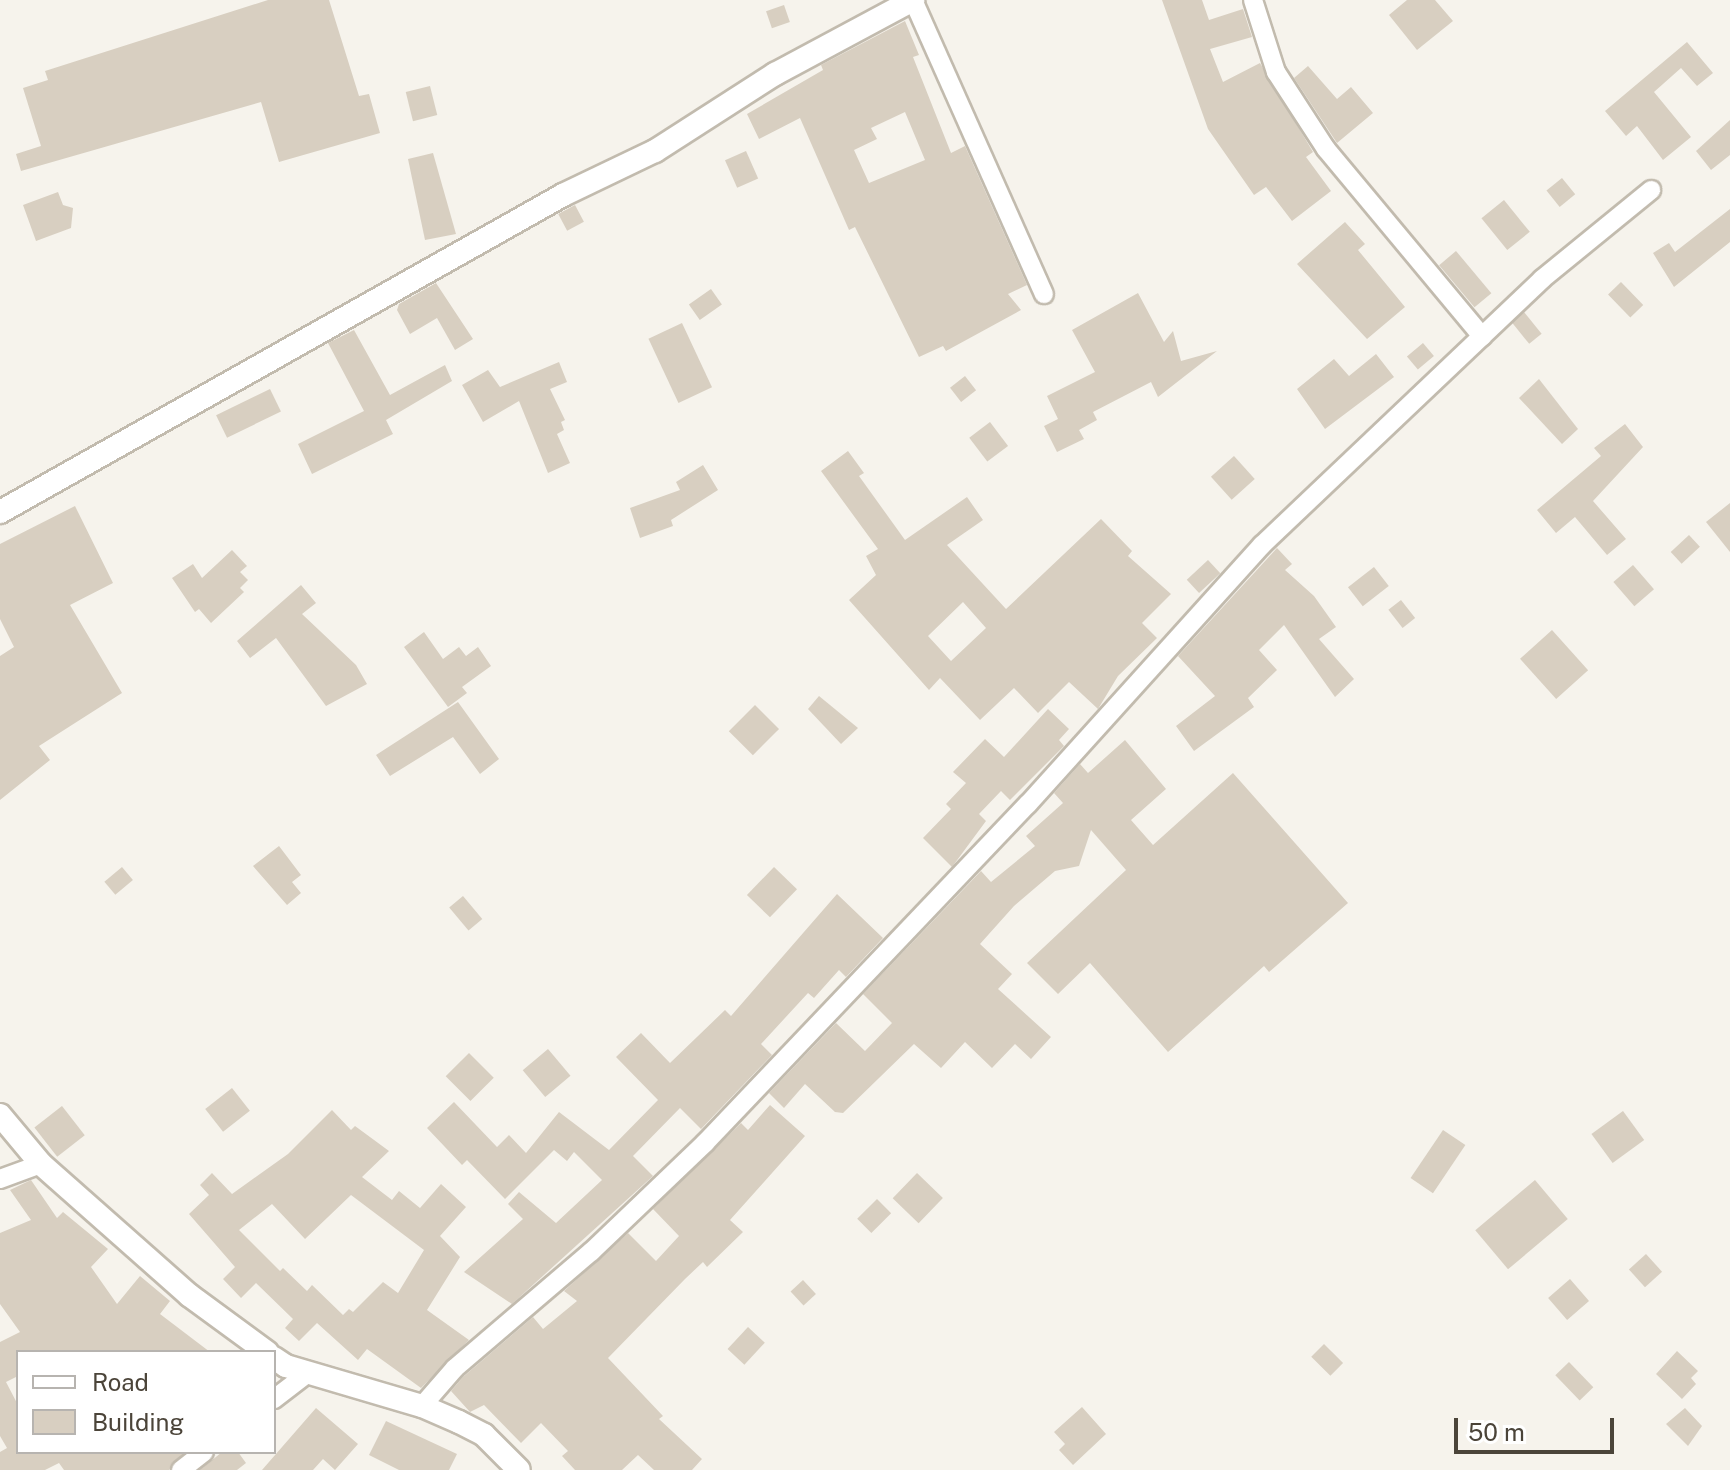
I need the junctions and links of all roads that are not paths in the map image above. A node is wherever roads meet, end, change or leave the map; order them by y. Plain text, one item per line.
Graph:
1 (913, 0) edge
2 (1253, 0) edge
3 (1651, 190) dead end
4 (1044, 294) dead end
5 (1482, 336) junction
6 (0, 512) edge
7 (0, 1115) edge
8 (41, 1164) junction
9 (0, 1179) edge
10 (264, 1350) edge
11 (276, 1359) edge
12 (308, 1373) junction
13 (276, 1397) edge
14 (422, 1406) junction
15 (201, 1454) edge
16 (181, 1470) edge
17 (519, 1470) edge

1 - 4 street
1 - 6 street
2 - 5 street
3 - 5 street
5 - 14 street
7 - 8 street
8 - 9 street
8 - 10 street
11 - 12 street
12 - 13 street
12 - 14 street
14 - 17 street
15 - 16 street

